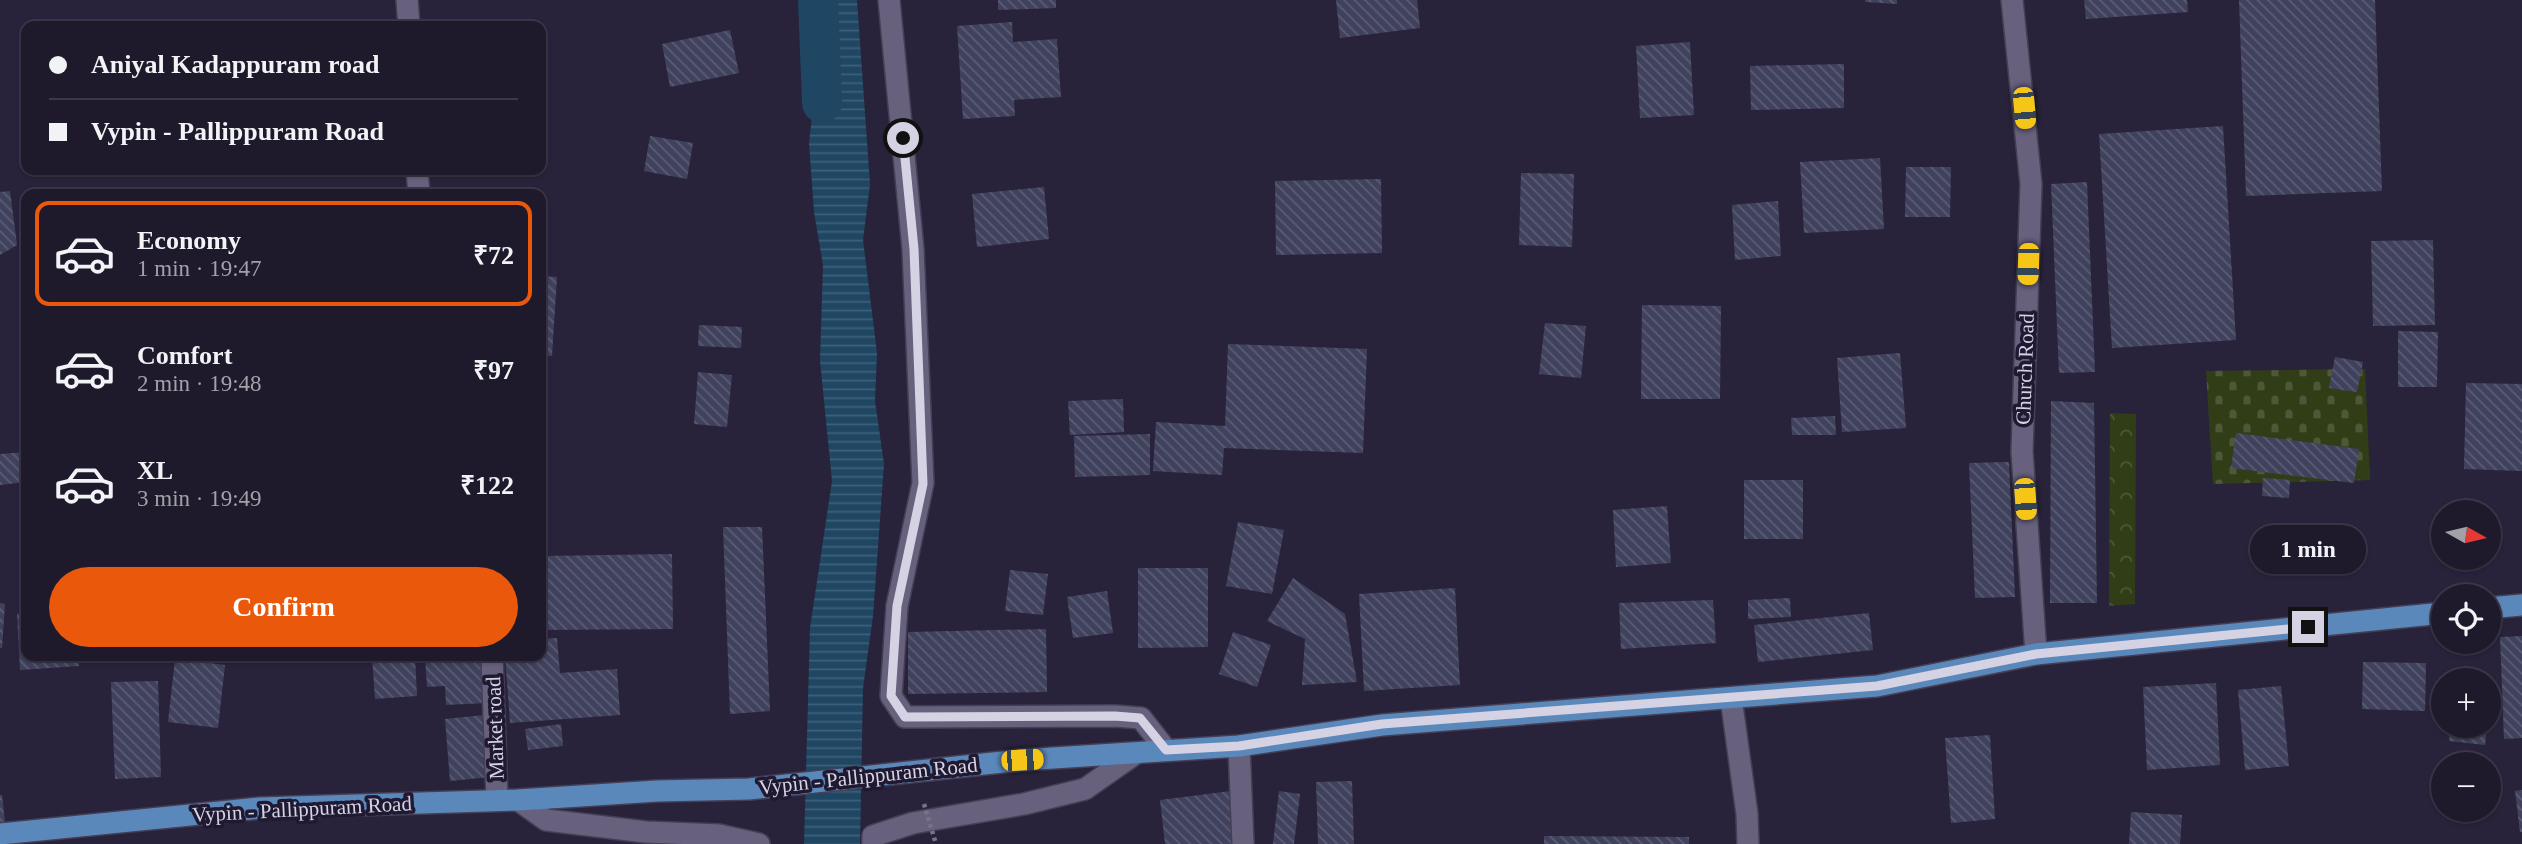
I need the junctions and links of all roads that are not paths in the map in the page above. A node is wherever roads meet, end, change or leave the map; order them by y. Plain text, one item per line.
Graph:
1 (407, 0) edge
2 (889, 0) edge
3 (2012, 0) edge
4 (409, 21) edge
5 (2522, 605) edge
6 (2501, 607) edge
7 (2431, 614) edge
8 (2036, 654) junction
9 (492, 661) edge
10 (1731, 698) junction
11 (1239, 746) junction
12 (1166, 750) junction
13 (1135, 754) junction
14 (497, 800) junction
15 (518, 800) junction
16 (0, 834) edge
17 (759, 844) edge
18 (873, 844) edge
19 (1243, 844) edge
20 (1748, 844) edge

1 - 4 street
2 - 12 street
3 - 8 street, Church Road
5 - 6 main road
7 - 8 main road, Vypin - Pallippuram Road
8 - 10 main road, Vypin - Pallippuram Road
9 - 14 street, Market road
10 - 11 main road, Vypin - Pallippuram Road
10 - 20 street
11 - 12 main road, Vypin - Pallippuram Road
11 - 19 street
12 - 13 main road, Vypin - Pallippuram Road
13 - 15 main road, Vypin - Pallippuram Road
13 - 18 street
14 - 15 main road, Vypin - Pallippuram Road
14 - 16 main road, Vypin - Pallippuram Road
15 - 17 street

